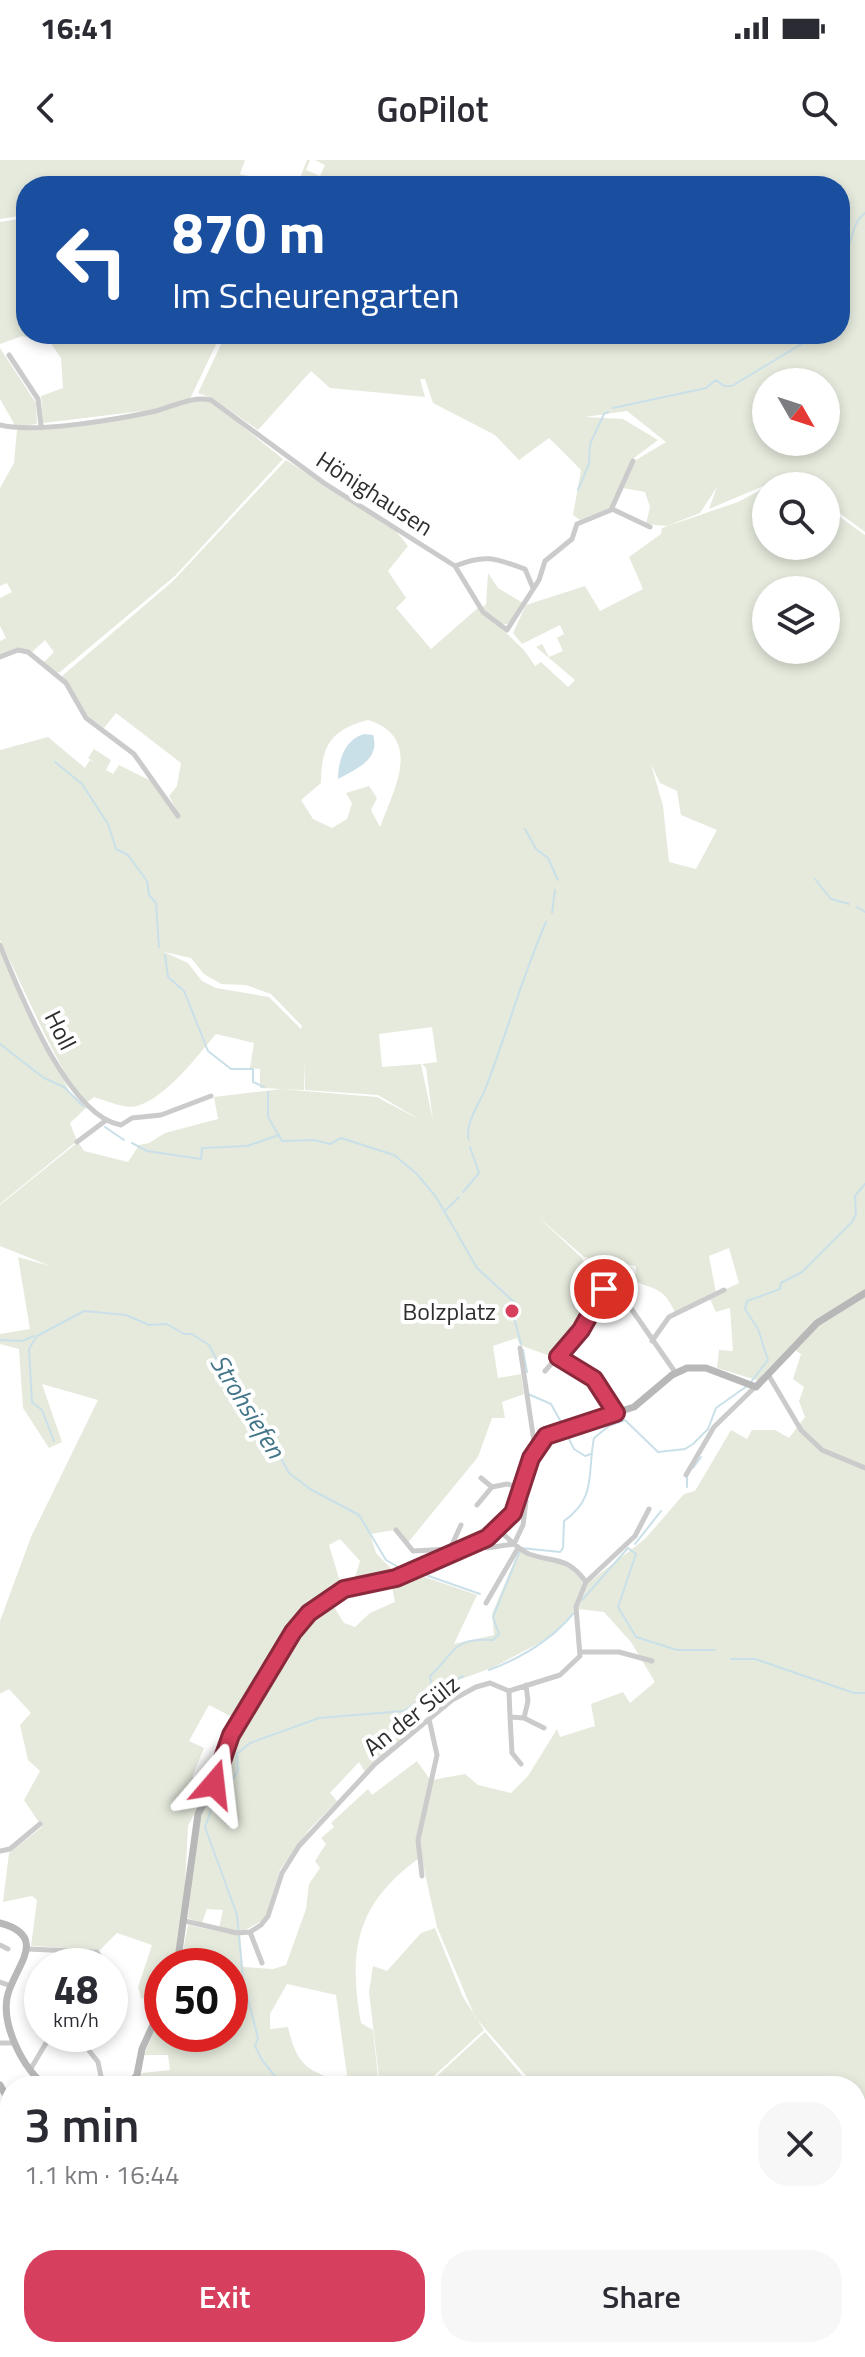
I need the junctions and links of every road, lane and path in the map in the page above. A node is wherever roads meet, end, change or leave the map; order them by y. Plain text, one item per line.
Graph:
1 (9, 355) dead end
2 (0, 425) edge
3 (41, 426) junction
4 (633, 461) dead end
5 (612, 509) junction
6 (650, 527) dead end
7 (455, 566) junction
8 (533, 589) junction
9 (0, 657) edge
10 (178, 816) dead end
11 (0, 945) edge
12 (211, 1096) dead end
13 (105, 1121) junction
14 (77, 1142) dead end
15 (724, 1290) dead end
16 (865, 1293) edge
17 (652, 1341) junction
18 (520, 1348) dead end
19 (558, 1357) junction
20 (545, 1371) dead end
21 (675, 1372) junction
22 (769, 1376) junction
23 (754, 1387) junction
24 (616, 1413) junction
25 (535, 1449) junction
26 (865, 1468) edge
27 (686, 1475) dead end
28 (481, 1478) dead end
29 (492, 1487) junction
30 (522, 1488) junction
31 (526, 1501) dead end
32 (477, 1505) dead end
33 (649, 1509) dead end
34 (461, 1525) dead end
35 (498, 1529) junction
36 (396, 1530) dead end
37 (487, 1548) dead end
38 (518, 1548) junction
39 (451, 1551) junction
40 (586, 1582) junction
41 (486, 1603) dead end
42 (582, 1652) junction
43 (652, 1661) dead end
44 (526, 1685) junction
45 (509, 1691) junction
46 (510, 1717) junction
47 (524, 1718) junction
48 (429, 1719) junction
49 (544, 1728) dead end
50 (521, 1764) dead end
51 (40, 1824) dead end
52 (0, 1851) edge
53 (422, 1876) dead end
54 (185, 1921) junction
55 (0, 1923) edge
56 (243, 1933) junction
57 (0, 1945) edge
58 (27, 1948) edge
59 (180, 1948) edge
60 (8, 1949) dead end
61 (24, 1963) edge
62 (262, 1963) dead end
63 (0, 1982) edge
64 (11, 1986) junction
65 (0, 2043) edge
66 (16, 2043) junction
67 (144, 2045) edge
68 (41, 2052) edge
69 (90, 2052) edge
70 (30, 2070) junction
71 (36, 2076) edge
72 (101, 2076) edge
73 (136, 2076) edge

1 - 3 street
2 - 3 street, Hönighausen
3 - 7 street, Hönighausen
4 - 5 street
5 - 6 street
5 - 8 street, Hönighausen
7 - 8 street
7 - 8 street, Hönighausen
9 - 10 street
11 - 13 street, Holl
12 - 13 street
13 - 14 street
15 - 17 street
16 - 22 main road
17 - 19 street
17 - 21 street
18 - 25 street
19 - 20 street
19 - 24 street
21 - 23 main road
21 - 24 main road
22 - 23 main road
22 - 26 street
23 - 27 street
24 - 25 main road
25 - 30 main road
28 - 29 street
29 - 30 street
29 - 32 street
30 - 35 main road
31 - 38 street
33 - 40 street
34 - 39 street
35 - 38 street
35 - 39 main road
36 - 39 street
37 - 38 street
38 - 40 street
38 - 41 street
39 - 54 main road
40 - 42 street
42 - 43 street
42 - 44 street, An der Sülz
44 - 45 street, An der Sülz
44 - 47 street
45 - 46 street
45 - 48 street, An der Sülz
46 - 47 street
46 - 50 street
47 - 49 street
48 - 53 street
48 - 56 street, An der Sülz
51 - 52 street
54 - 56 street
54 - 59 main road
55 - 58 main road
56 - 62 street
57 - 60 street
61 - 64 main road
63 - 64 street
64 - 66 main road
65 - 66 street
66 - 70 main road
67 - 73 main road
68 - 70 street
69 - 72 street
70 - 71 main road

